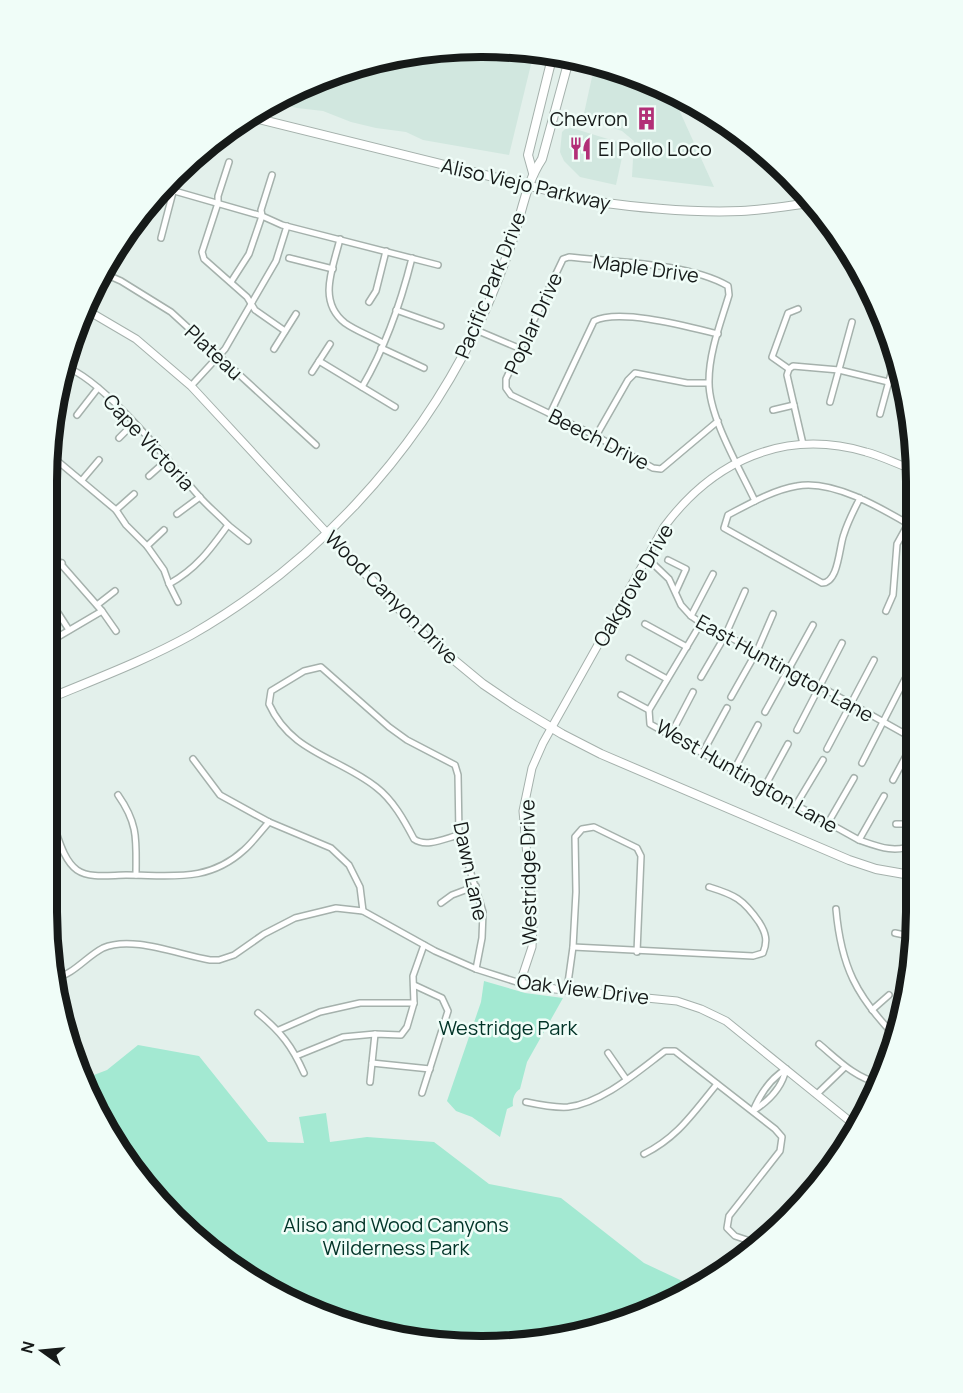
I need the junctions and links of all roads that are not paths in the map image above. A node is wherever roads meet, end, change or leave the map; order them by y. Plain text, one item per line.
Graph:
1 (551, 63) edge
2 (567, 66) edge
3 (260, 120) edge
4 (229, 162) dead end
5 (533, 173) junction
6 (272, 175) dead end
7 (528, 186) junction
8 (175, 188) edge
9 (174, 191) junction
10 (218, 203) junction
11 (803, 204) edge
12 (262, 216) junction
13 (287, 226) junction
14 (161, 238) dead end
15 (340, 239) junction
16 (386, 251) junction
17 (289, 258) dead end
18 (412, 258) junction
19 (563, 259) joint
20 (438, 265) dead end
21 (333, 269) junction
22 (110, 276) edge
23 (231, 282) junction
24 (369, 302) dead end
25 (251, 303) junction
26 (798, 309) dead end
27 (396, 310) junction
28 (92, 313) edge
29 (296, 314) dead end
30 (852, 322) dead end
31 (441, 326) dead end
32 (476, 330) junction
33 (285, 331) junction
34 (718, 333) junction
35 (330, 344) dead end
36 (382, 346) junction
37 (274, 349) dead end
38 (521, 350) junction
39 (218, 356) junction
40 (319, 361) junction
41 (424, 368) dead end
42 (789, 369) junction
43 (72, 370) edge
44 (839, 370) junction
45 (312, 372) dead end
46 (892, 372) edge
47 (889, 381) junction
48 (708, 383) junction
49 (894, 383) edge
50 (191, 386) junction
51 (362, 387) junction
52 (98, 388) junction
53 (506, 388) joint
54 (830, 402) dead end
55 (794, 405) junction
56 (395, 407) dead end
57 (773, 410) dead end
58 (550, 414) junction
59 (880, 414) dead end
60 (77, 415) dead end
61 (718, 421) junction
62 (134, 423) junction
63 (596, 436) junction
64 (119, 438) dead end
65 (803, 444) junction
66 (316, 445) dead end
67 (99, 460) dead end
68 (167, 460) junction
69 (58, 461) edge
70 (736, 462) junction
71 (905, 467) edge
72 (149, 476) dead end
73 (82, 480) junction
74 (134, 494) dead end
75 (200, 497) junction
76 (860, 498) junction
77 (754, 501) junction
78 (116, 510) junction
79 (177, 514) dead end
80 (906, 523) edge
81 (228, 525) junction
82 (164, 530) dead end
83 (906, 530) edge
84 (328, 534) junction
85 (248, 540) dead end
86 (147, 546) junction
87 (57, 558) edge
88 (647, 558) junction
89 (668, 560) dead end
90 (62, 563) junction
91 (57, 566) edge
92 (713, 574) dead end
93 (169, 585) junction
94 (115, 591) dead end
95 (676, 591) junction
96 (745, 591) dead end
97 (178, 602) dead end
98 (97, 605) junction
99 (102, 611) junction
100 (886, 611) dead end
101 (57, 612) edge
102 (773, 614) dead end
103 (691, 616) junction
104 (701, 623) junction
105 (645, 624) dead end
106 (813, 625) dead end
107 (69, 630) junction
108 (116, 631) dead end
109 (725, 636) junction
110 (57, 637) edge
111 (842, 643) dead end
112 (687, 647) junction
113 (756, 651) junction
114 (629, 658) dead end
115 (874, 660) dead end
116 (789, 669) junction
117 (701, 677) dead end
118 (905, 679) dead end
119 (667, 680) junction
120 (820, 686) junction
121 (693, 692) dead end
122 (621, 694) dead end
123 (57, 695) edge
124 (731, 697) dead end
125 (850, 704) junction
126 (728, 708) dead end
127 (649, 710) junction
128 (765, 712) dead end
129 (882, 722) junction
130 (758, 725) dead end
131 (551, 728) junction
132 (797, 730) dead end
133 (670, 736) junction
134 (906, 736) edge
135 (789, 744) dead end
136 (827, 749) dead end
137 (703, 752) junction
138 (906, 755) edge
139 (193, 759) dead end
140 (823, 760) dead end
141 (862, 763) dead end
142 (734, 770) junction
143 (854, 778) dead end
144 (892, 780) dead end
145 (764, 788) junction
146 (118, 795) dead end
147 (884, 796) dead end
148 (796, 805) junction
149 (268, 822) junction
150 (828, 824) junction
151 (896, 824) dead end
152 (906, 824) edge
153 (57, 833) edge
154 (459, 835) junction
155 (859, 840) junction
156 (906, 849) edge
157 (906, 874) edge
158 (136, 875) junction
159 (476, 886) junction
160 (709, 887) dead end
161 (441, 903) dead end
162 (836, 909) dead end
163 (363, 911) junction
164 (895, 933) dead end
165 (905, 935) edge
166 (424, 945) junction
167 (573, 947) junction
168 (636, 952) junction
169 (476, 969) junction
170 (62, 976) edge
171 (520, 983) junction
172 (414, 985) junction
173 (567, 990) junction
174 (889, 995) dead end
175 (414, 1003) junction
176 (872, 1010) junction
177 (258, 1013) dead end
178 (889, 1029) edge
179 (279, 1030) junction
180 (375, 1034) junction
181 (819, 1044) dead end
182 (608, 1053) dead end
183 (296, 1056) junction
184 (372, 1063) junction
185 (845, 1067) junction
186 (786, 1069) junction
187 (430, 1070) junction
188 (304, 1073) dead end
189 (626, 1079) junction
190 (871, 1080) edge
191 (370, 1082) dead end
192 (717, 1084) junction
193 (764, 1091) junction
194 (422, 1093) dead end
195 (817, 1094) junction
196 (771, 1097) junction
197 (526, 1102) dead end
198 (753, 1111) junction
199 (850, 1121) edge
200 (644, 1154) dead end
201 (749, 1241) edge

1 - 5 main road, Pacific Park Drive
2 - 5 main road, Pacific Park Drive
3 - 7 main road, Aliso Viejo Parkway
4 - 10 street
5 - 7 main road, Pacific Park Drive
6 - 12 street
7 - 11 main road, Aliso Viejo Parkway
7 - 32 main road, Pacific Park Drive
8 - 9 street
9 - 10 street
9 - 14 street
10 - 12 street
10 - 23 street
12 - 13 street
12 - 23 street
13 - 15 street
13 - 25 street
15 - 16 street
15 - 21 street
16 - 18 street
16 - 24 street
17 - 21 street
18 - 20 street
18 - 27 street
19 - 34 street, Maple Drive
19 - 38 street, Poplar Drive
21 - 36 street
22 - 39 street, Plateau
23 - 25 street
25 - 33 street
25 - 39 street
26 - 42 street
27 - 31 street
27 - 36 street
28 - 50 street, Wood Canyon Drive
29 - 33 street
30 - 44 street
32 - 38 street
32 - 84 main road, Pacific Park Drive
33 - 37 street
34 - 48 street
34 - 58 street
35 - 40 street
36 - 41 street
36 - 51 street
38 - 53 street, Poplar Drive
39 - 50 street
39 - 66 street, Plateau
40 - 45 street
40 - 51 street
42 - 44 street
42 - 55 street
43 - 52 street, Cape Victoria
44 - 47 street
44 - 54 street
46 - 47 street
47 - 49 street
47 - 59 street
48 - 61 street
48 - 63 street
50 - 84 street, Wood Canyon Drive
51 - 56 street
52 - 60 street
52 - 62 street, Cape Victoria
53 - 58 street, Beech Drive
55 - 57 street
55 - 65 street
58 - 63 street, Beech Drive
61 - 63 street, Beech Drive
61 - 70 street
62 - 64 street
62 - 68 street, Cape Victoria
65 - 70 street, Oakgrove Drive
65 - 71 street, Oakgrove Drive
67 - 73 street
68 - 72 street
68 - 75 street, Cape Victoria
69 - 73 street
70 - 77 street
70 - 88 street, Oakgrove Drive
73 - 78 street
74 - 78 street
75 - 79 street
75 - 81 street, Cape Victoria
76 - 77 street
76 - 77 street
76 - 80 street
78 - 86 street
81 - 85 street, Cape Victoria
81 - 93 street
82 - 86 street
83 - 100 street
84 - 123 main road, Pacific Park Drive
84 - 131 main road, Wood Canyon Drive
86 - 93 street
87 - 90 street
88 - 95 street, East Huntington Lane
88 - 131 street, Oakgrove Drive
89 - 95 street
90 - 91 street
90 - 98 street
92 - 103 street
93 - 97 street
94 - 98 street
95 - 103 street, East Huntington Lane
96 - 109 street
98 - 99 street
99 - 107 street
99 - 108 street
101 - 107 street
102 - 113 street
103 - 104 street, East Huntington Lane
104 - 109 street, East Huntington Lane
104 - 112 street, West Huntington Lane
105 - 112 street
106 - 116 street
107 - 110 street
109 - 113 street, East Huntington Lane
109 - 117 street
111 - 120 street
112 - 119 street, West Huntington Lane
113 - 116 street, East Huntington Lane
113 - 124 street
114 - 119 street
115 - 125 street
116 - 120 street, East Huntington Lane
116 - 128 street
118 - 129 street
119 - 127 street, West Huntington Lane
120 - 125 street, East Huntington Lane
120 - 132 street
121 - 133 street
122 - 127 street
125 - 129 street, East Huntington Lane
125 - 136 street
126 - 137 street
127 - 133 street, West Huntington Lane
129 - 134 street, East Huntington Lane
129 - 141 street
130 - 142 street
131 - 157 main road, Wood Canyon Drive
131 - 171 street, Westridge Drive
133 - 137 street, West Huntington Lane
135 - 145 street
137 - 142 street, West Huntington Lane
138 - 144 street
139 - 149 street
140 - 148 street
142 - 145 street, West Huntington Lane
143 - 150 street
145 - 148 street, West Huntington Lane
146 - 158 street
147 - 155 street
148 - 150 street, West Huntington Lane
149 - 158 street
149 - 163 street
150 - 155 street, West Huntington Lane
151 - 152 street
153 - 158 street
154 - 154 street, Dawn Lane
154 - 159 street, Dawn Lane
155 - 156 street, West Huntington Lane
159 - 161 street
159 - 169 street, Dawn Lane
160 - 168 street
162 - 176 street
163 - 166 street, Oak View Drive
163 - 170 street, Oak View Drive
164 - 165 street
166 - 169 street, Oak View Drive
166 - 172 street
167 - 168 street
167 - 168 street
167 - 173 street
169 - 171 street, Oak View Drive
171 - 173 street, Oak View Drive
172 - 175 street
172 - 187 street
173 - 186 street, Oak View Drive
174 - 176 street
175 - 179 street
175 - 180 street
176 - 178 street
177 - 179 street
179 - 183 street
180 - 183 street
180 - 184 street
181 - 185 street
182 - 189 street
183 - 188 street
184 - 187 street
184 - 191 street
185 - 190 street
185 - 195 street
186 - 193 street
186 - 195 street, Oak View Drive
186 - 196 street
187 - 194 street
189 - 192 street
189 - 197 street
192 - 198 street
192 - 200 street
193 - 196 street
193 - 198 street
195 - 199 street, Oak View Drive
196 - 198 street
198 - 201 street

